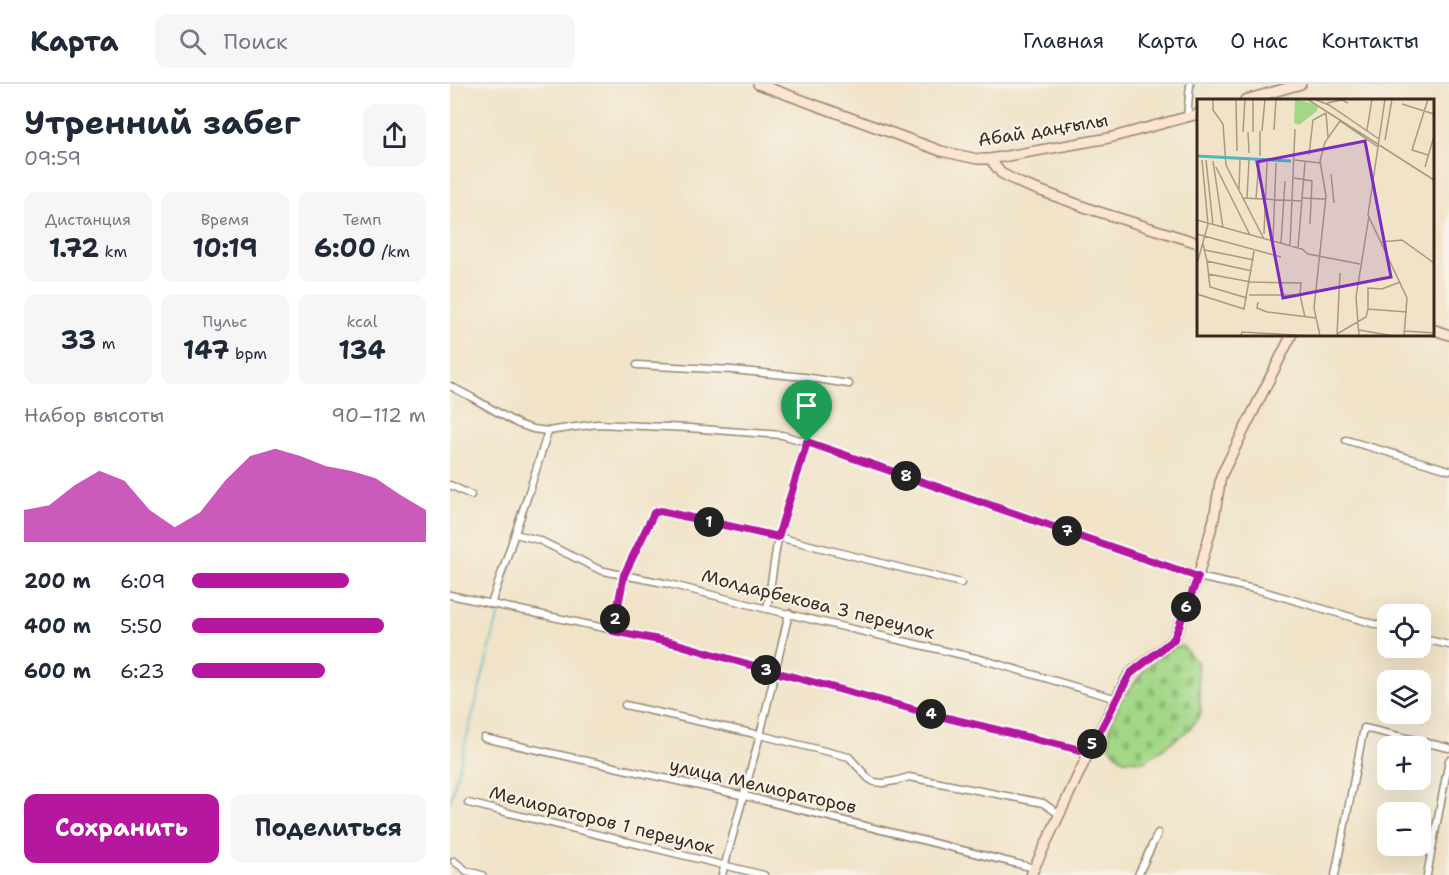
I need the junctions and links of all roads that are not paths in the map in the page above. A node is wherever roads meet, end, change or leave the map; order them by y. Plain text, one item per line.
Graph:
1 (758, 84) edge
2 (1190, 84) edge
3 (1301, 84) edge
4 (1248, 99) edge
5 (1197, 114) edge
6 (1187, 118) junction
7 (990, 159) junction
8 (1197, 243) edge
9 (1434, 330) edge
10 (1449, 335) edge
11 (1291, 336) edge
12 (637, 365) dead end
13 (849, 384) dead end
14 (450, 386) edge
15 (548, 431) junction
16 (1346, 440) dead end
17 (807, 442) junction
18 (1449, 470) edge
19 (450, 485) edge
20 (471, 495) dead end
21 (515, 534) junction
22 (778, 537) junction
23 (624, 575) junction
24 (1198, 577) junction
25 (961, 583) dead end
26 (450, 595) edge
27 (491, 604) junction
28 (768, 609) junction
29 (789, 613) junction
30 (1377, 625) edge
31 (613, 631) junction
32 (1431, 641) edge
33 (1449, 645) edge
34 (775, 672) junction
35 (1117, 699) junction
36 (625, 705) dead end
37 (760, 735) junction
38 (484, 738) dead end
39 (1449, 748) edge
40 (1089, 752) junction
41 (1449, 760) edge
42 (745, 796) junction
43 (468, 803) dead end
44 (1059, 814) junction
45 (1158, 833) dead end
46 (454, 861) dead end
47 (724, 866) junction
48 (1033, 872) edge
49 (482, 875) edge
50 (722, 875) edge
51 (764, 875) edge
52 (1138, 875) edge
53 (1335, 875) edge
54 (1427, 875) edge

1 - 7 street, Абай даңғылы
2 - 6 street
3 - 4 street
5 - 6 street, Абай даңғылы
6 - 7 street, Абай даңғылы
7 - 8 street
9 - 10 street
11 - 24 street
12 - 13 street
14 - 15 street
15 - 17 street
15 - 21 street
16 - 18 street
17 - 22 street
17 - 24 street
19 - 20 street
21 - 23 street, Молдарбекова 3 переулок
21 - 27 street
22 - 23 street
22 - 25 street
22 - 28 street
23 - 28 street, Молдарбекова 3 переулок
23 - 31 street
24 - 30 street
24 - 35 street
26 - 27 street
27 - 31 street
28 - 29 street, Молдарбекова 3 переулок
29 - 34 street
29 - 35 street, Молдарбекова 3 переулок
31 - 34 street
32 - 33 street
34 - 37 street
34 - 40 street
35 - 40 street
36 - 37 street
37 - 42 street
37 - 44 street
38 - 42 street, улица Мелиораторов
39 - 53 street
40 - 44 street
41 - 54 street
42 - 47 street
42 - 48 street, улица Мелиораторов
43 - 47 street, Мелиораторов 1 переулок
44 - 48 street
45 - 52 street
46 - 49 street
47 - 50 street
47 - 51 street, Мелиораторов 1 переулок

